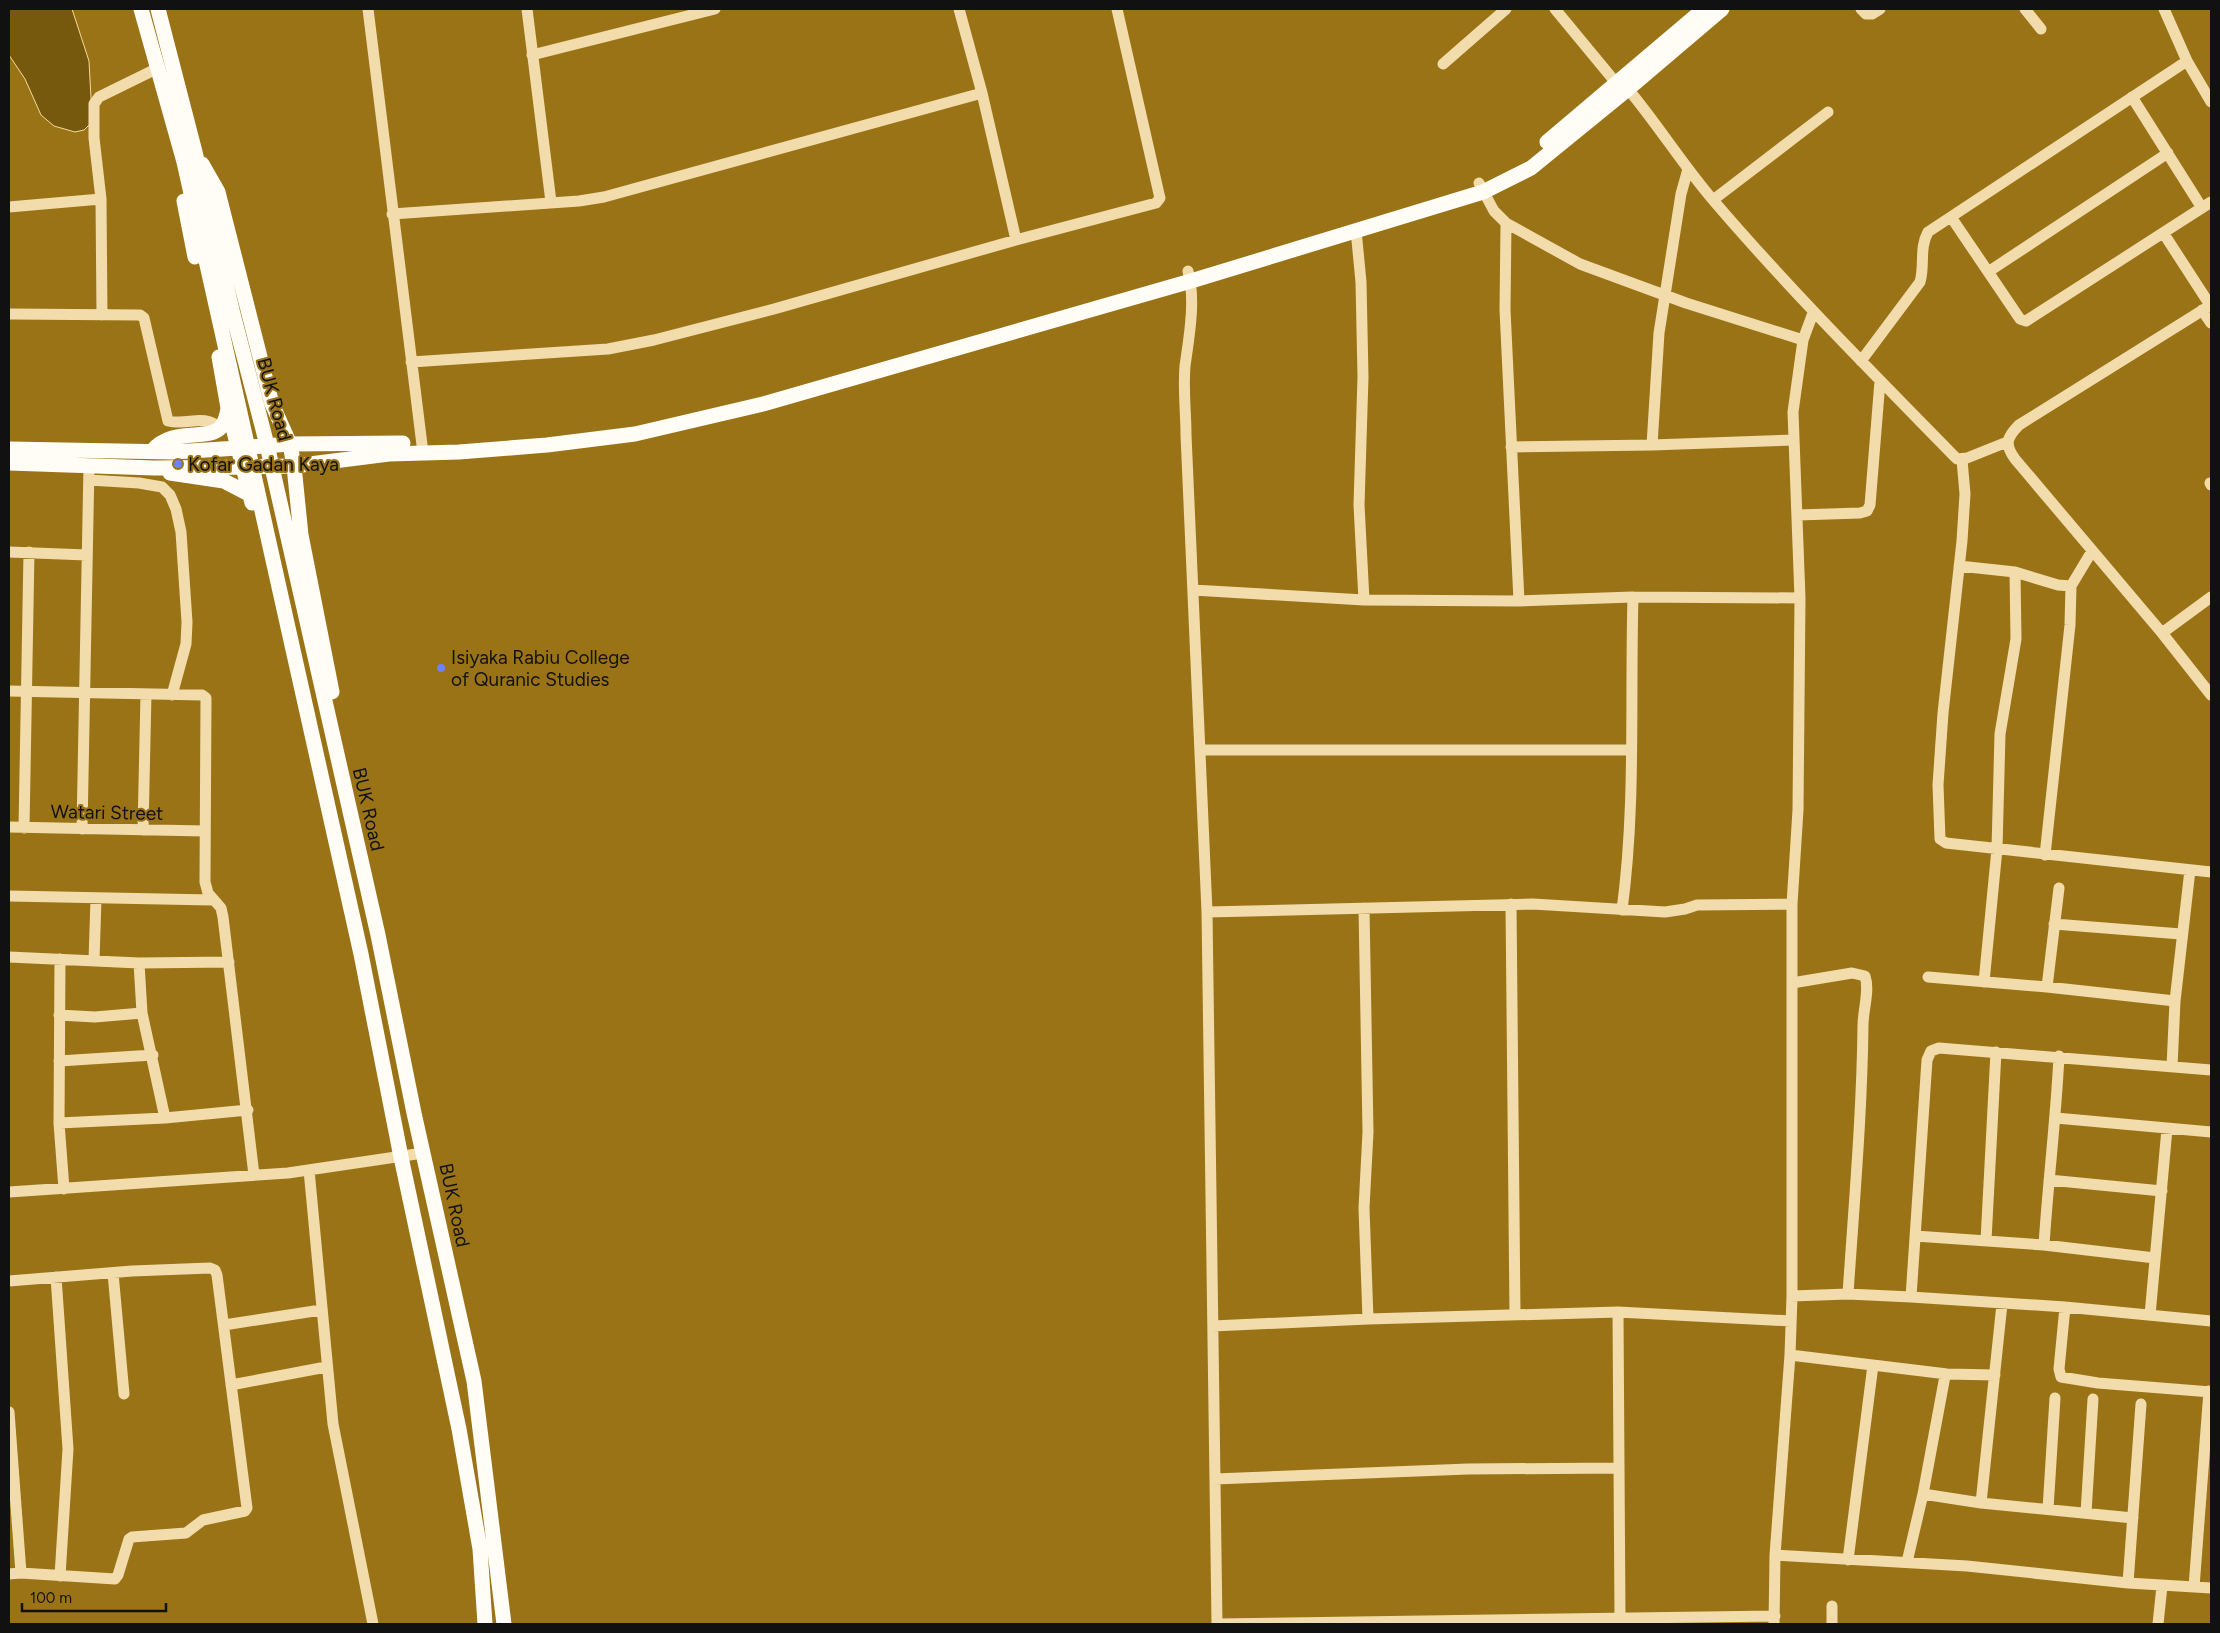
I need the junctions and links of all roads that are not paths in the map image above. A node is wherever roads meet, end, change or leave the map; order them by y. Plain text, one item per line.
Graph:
1 (141, 9) edge
2 (158, 9) edge
3 (368, 9) edge
4 (527, 9) edge
5 (715, 9) edge
6 (959, 9) edge
7 (1117, 9) edge
8 (1506, 9) edge
9 (1555, 9) edge
10 (1704, 9) edge
11 (1722, 9) edge
12 (1861, 9) edge
13 (1880, 9) edge
14 (2025, 9) edge
15 (2164, 9) edge
16 (2040, 29) dead end
17 (532, 55) junction
18 (2187, 61) junction
19 (1443, 64) dead end
20 (156, 69) junction
21 (1623, 87) junction
22 (982, 93) junction
23 (2132, 97) junction
24 (2211, 102) edge
25 (1828, 112) dead end
26 (2168, 153) junction
27 (189, 157) junction
28 (1688, 170) junction
29 (1481, 187) junction
30 (101, 199) junction
31 (1713, 200) junction
32 (551, 202) junction
33 (2207, 205) edge
34 (9, 207) edge
35 (392, 214) junction
36 (1951, 217) junction
37 (1506, 223) junction
38 (1356, 230) junction
39 (2164, 234) junction
40 (1016, 240) junction
41 (1988, 272) junction
42 (1189, 276) junction
43 (1665, 296) junction
44 (2208, 307) edge
45 (1814, 313) junction
46 (9, 314) edge
47 (102, 315) junction
48 (2211, 323) edge
49 (1802, 340) junction
50 (1860, 361) junction
51 (411, 362) junction
52 (1880, 381) junction
53 (228, 408) junction
54 (220, 428) junction
55 (1794, 440) junction
56 (2007, 442) junction
57 (290, 444) junction
58 (1511, 446) junction
59 (1652, 446) junction
60 (238, 448) junction
61 (422, 448) junction
62 (9, 449) edge
63 (152, 451) junction
64 (1962, 460) junction
65 (9, 464) edge
66 (294, 466) junction
67 (242, 467) junction
68 (154, 468) junction
69 (89, 473) junction
70 (249, 494) junction
71 (1798, 515) junction
72 (2092, 551) junction
73 (9, 552) edge
74 (29, 552) junction
75 (87, 554) junction
76 (1960, 566) junction
77 (2015, 572) junction
78 (2072, 586) junction
79 (1193, 590) junction
80 (1633, 597) junction
81 (2211, 597) edge
82 (1800, 598) junction
83 (1364, 600) junction
84 (1519, 601) junction
85 (2162, 632) junction
86 (9, 691) edge
87 (26, 691) junction
88 (84, 693) junction
89 (146, 694) junction
90 (172, 694) junction
91 (2211, 695) edge
92 (1200, 750) junction
93 (1631, 750) junction
94 (339, 772) junction
95 (327, 798) junction
96 (9, 827) edge
97 (24, 828) junction
98 (82, 829) junction
99 (143, 830) junction
100 (204, 831) junction
101 (1997, 849) junction
102 (2045, 855) junction
103 (2190, 870) junction
104 (2211, 872) edge
105 (2059, 888) dead end
106 (9, 896) edge
107 (96, 899) junction
108 (212, 900) junction
109 (1511, 904) junction
110 (1792, 904) junction
111 (1364, 908) junction
112 (1622, 910) junction
113 (1207, 912) junction
114 (2054, 924) junction
115 (2181, 934) junction
116 (9, 957) edge
117 (60, 959) junction
118 (94, 960) junction
119 (229, 962) junction
120 (138, 963) junction
121 (1928, 977) dead end
122 (1984, 982) junction
123 (1792, 983) junction
124 (2047, 987) junction
125 (2175, 1001) junction
126 (142, 1013) junction
127 (59, 1015) junction
128 (1996, 1052) junction
129 (153, 1055) junction
130 (2059, 1056) junction
131 (59, 1061) junction
132 (2172, 1067) junction
133 (2211, 1070) edge
134 (248, 1110) junction
135 (165, 1118) junction
136 (2056, 1118) junction
137 (59, 1123) junction
138 (2167, 1129) junction
139 (2211, 1132) edge
140 (423, 1153) junction
141 (401, 1157) junction
142 (309, 1170) junction
143 (254, 1175) junction
144 (2048, 1180) junction
145 (64, 1189) junction
146 (2162, 1191) junction
147 (9, 1192) edge
148 (1915, 1236) junction
149 (1986, 1240) junction
150 (2044, 1245) junction
151 (2155, 1258) junction
152 (113, 1273) junction
153 (56, 1277) junction
154 (9, 1281) edge
155 (1848, 1294) junction
156 (1792, 1296) junction
157 (1911, 1297) junction
158 (2002, 1304) junction
159 (2065, 1307) junction
160 (321, 1310) junction
161 (1618, 1312) junction
162 (1515, 1315) junction
163 (2150, 1315) junction
164 (1368, 1319) junction
165 (1791, 1321) junction
166 (2211, 1322) edge
167 (224, 1325) junction
168 (1212, 1326) junction
169 (1790, 1355) junction
170 (1873, 1365) junction
171 (326, 1367) junction
172 (1947, 1374) junction
173 (1995, 1375) junction
174 (231, 1385) junction
175 (2210, 1391) edge
176 (124, 1394) dead end
177 (2055, 1398) dead end
178 (2093, 1400) dead end
179 (2141, 1404) dead end
180 (9, 1412) edge
181 (1619, 1468) junction
182 (1215, 1479) junction
183 (1923, 1494) junction
184 (1981, 1504) junction
185 (2048, 1510) junction
186 (2086, 1513) junction
187 (2133, 1518) junction
188 (1775, 1555) junction
189 (1848, 1560) junction
190 (1907, 1562) junction
191 (21, 1572) junction
192 (9, 1574) edge
193 (60, 1576) junction
194 (2128, 1583) junction
195 (2162, 1586) junction
196 (2194, 1587) junction
197 (2211, 1588) edge
198 (1832, 1606) dead end
199 (1620, 1618) junction
200 (1774, 1620) edge
201 (1446, 1622) edge
202 (1587, 1622) edge
203 (373, 1624) edge
204 (485, 1624) edge
205 (504, 1624) edge
206 (1217, 1624) edge
207 (1832, 1624) edge
208 (2158, 1624) edge

1 - 20 main road, BUK Road
2 - 27 main road, BUK Road
3 - 35 street
4 - 17 street
5 - 17 street
6 - 22 street
7 - 40 street
8 - 19 street
9 - 21 street
10 - 21 main road
11 - 21 main road
12 - 13 street
14 - 16 street
15 - 18 street
17 - 32 street
18 - 23 street
18 - 24 street
20 - 27 main road, BUK Road
20 - 30 street
21 - 28 street
21 - 29 main road
22 - 32 street
22 - 40 street
23 - 26 street
23 - 36 street
25 - 31 street
26 - 33 street
26 - 41 street
27 - 53 main road
27 - 57 main road
27 - 94 main road, BUK Road
27 - 95 main road, BUK Road
28 - 31 street
28 - 43 street
29 - 37 street
29 - 38 main road
29 - 42 main road
30 - 34 street
30 - 47 street
31 - 45 street
32 - 35 street
33 - 39 street
35 - 51 street
36 - 41 street
36 - 50 street
37 - 43 street
37 - 58 street
38 - 42 main road
38 - 83 street
39 - 41 street
39 - 44 street
40 - 51 street
42 - 61 main road
42 - 79 street
43 - 49 street
43 - 59 street
44 - 48 street
44 - 56 street
45 - 49 street
45 - 50 street
46 - 47 street
47 - 54 street
49 - 55 street
50 - 52 street
51 - 61 street
52 - 64 street
52 - 71 street
53 - 54 main road
53 - 60 main road
54 - 63 main road
55 - 59 street
55 - 71 street
56 - 64 street
56 - 72 street
57 - 60 main road, bridge
57 - 61 main road
57 - 66 main road
58 - 59 street
58 - 84 street
60 - 63 main road
60 - 67 main road
61 - 66 main road
62 - 63 main road
64 - 76 street
65 - 69 main road
66 - 67 main road, bridge
66 - 94 main road
67 - 68 main road
67 - 70 main road
68 - 69 main road
68 - 70 main road
69 - 75 street
69 - 90 street
70 - 95 main road
71 - 82 street
72 - 78 street
72 - 85 street
73 - 74 street
74 - 75 street
74 - 87 street
75 - 88 street
76 - 77 street
76 - 101 street
77 - 78 street
77 - 101 street
78 - 102 street
79 - 83 street
79 - 92 street
80 - 82 street
80 - 84 street
80 - 93 street
81 - 85 street
82 - 110 street
83 - 84 street
85 - 91 street
86 - 87 street
87 - 88 street
87 - 97 street
88 - 89 street
88 - 98 street
89 - 90 street
89 - 99 street
90 - 100 street
92 - 93 street
92 - 113 street
93 - 112 street
94 - 140 main road, BUK Road
95 - 141 main road, BUK Road
96 - 97 street, Watari Street
97 - 98 street, Watari Street
98 - 99 street, Watari Street
99 - 100 street, Watari Street
100 - 108 street
101 - 102 street
101 - 122 street
102 - 103 street
103 - 104 street
103 - 115 street
105 - 114 street
106 - 107 street
107 - 108 street
107 - 118 street
108 - 119 street
109 - 111 street
109 - 112 street
109 - 162 street
110 - 112 street
110 - 123 street
111 - 113 street
111 - 164 street
113 - 168 street
114 - 115 street
114 - 124 street
115 - 125 street
116 - 117 street
117 - 118 street
117 - 127 street
118 - 120 street
119 - 120 street
119 - 134 street
120 - 126 street
121 - 122 street
122 - 124 street
123 - 155 street
123 - 156 street
124 - 125 street
125 - 132 street
126 - 127 street
126 - 129 street
127 - 131 street
128 - 130 street
128 - 148 street
128 - 149 street
129 - 131 street
129 - 135 street
130 - 132 street
130 - 136 street
131 - 137 street
132 - 133 street
134 - 135 street
134 - 143 street
135 - 137 street
136 - 138 street
136 - 144 street
137 - 145 street
138 - 139 street
138 - 146 street
140 - 141 street
140 - 205 main road, BUK Road
141 - 142 street
141 - 204 main road, BUK Road
142 - 143 street
142 - 160 street
143 - 145 street
144 - 146 street
144 - 150 street
145 - 147 street
146 - 151 street
148 - 149 street
148 - 157 street
149 - 150 street
150 - 151 street
151 - 163 street
152 - 153 street
152 - 167 street
152 - 176 street
153 - 154 street
153 - 193 street
155 - 156 street
155 - 157 street
156 - 165 street
157 - 158 street
158 - 159 street
158 - 173 street
159 - 163 street
159 - 175 street
160 - 167 street
160 - 171 street
161 - 162 street
161 - 165 street
161 - 181 street
162 - 164 street
163 - 166 street
164 - 168 street
165 - 169 street
167 - 174 street
168 - 182 street
169 - 170 street
169 - 188 street
170 - 172 street
170 - 189 street
171 - 174 street
171 - 203 street
172 - 173 street
172 - 183 street
173 - 184 street
174 - 193 street
175 - 196 street
177 - 185 street
178 - 186 street
179 - 187 street
180 - 191 street
181 - 182 street
181 - 199 street
182 - 206 street
183 - 184 street
183 - 190 street
184 - 185 street
185 - 186 street
186 - 187 street
187 - 194 street
188 - 189 street
188 - 200 street
189 - 190 street
190 - 194 street
191 - 192 street
191 - 193 street
194 - 195 street
195 - 196 street
195 - 208 street
196 - 197 street
198 - 207 street
199 - 200 street
199 - 202 street
201 - 202 street
201 - 206 street

